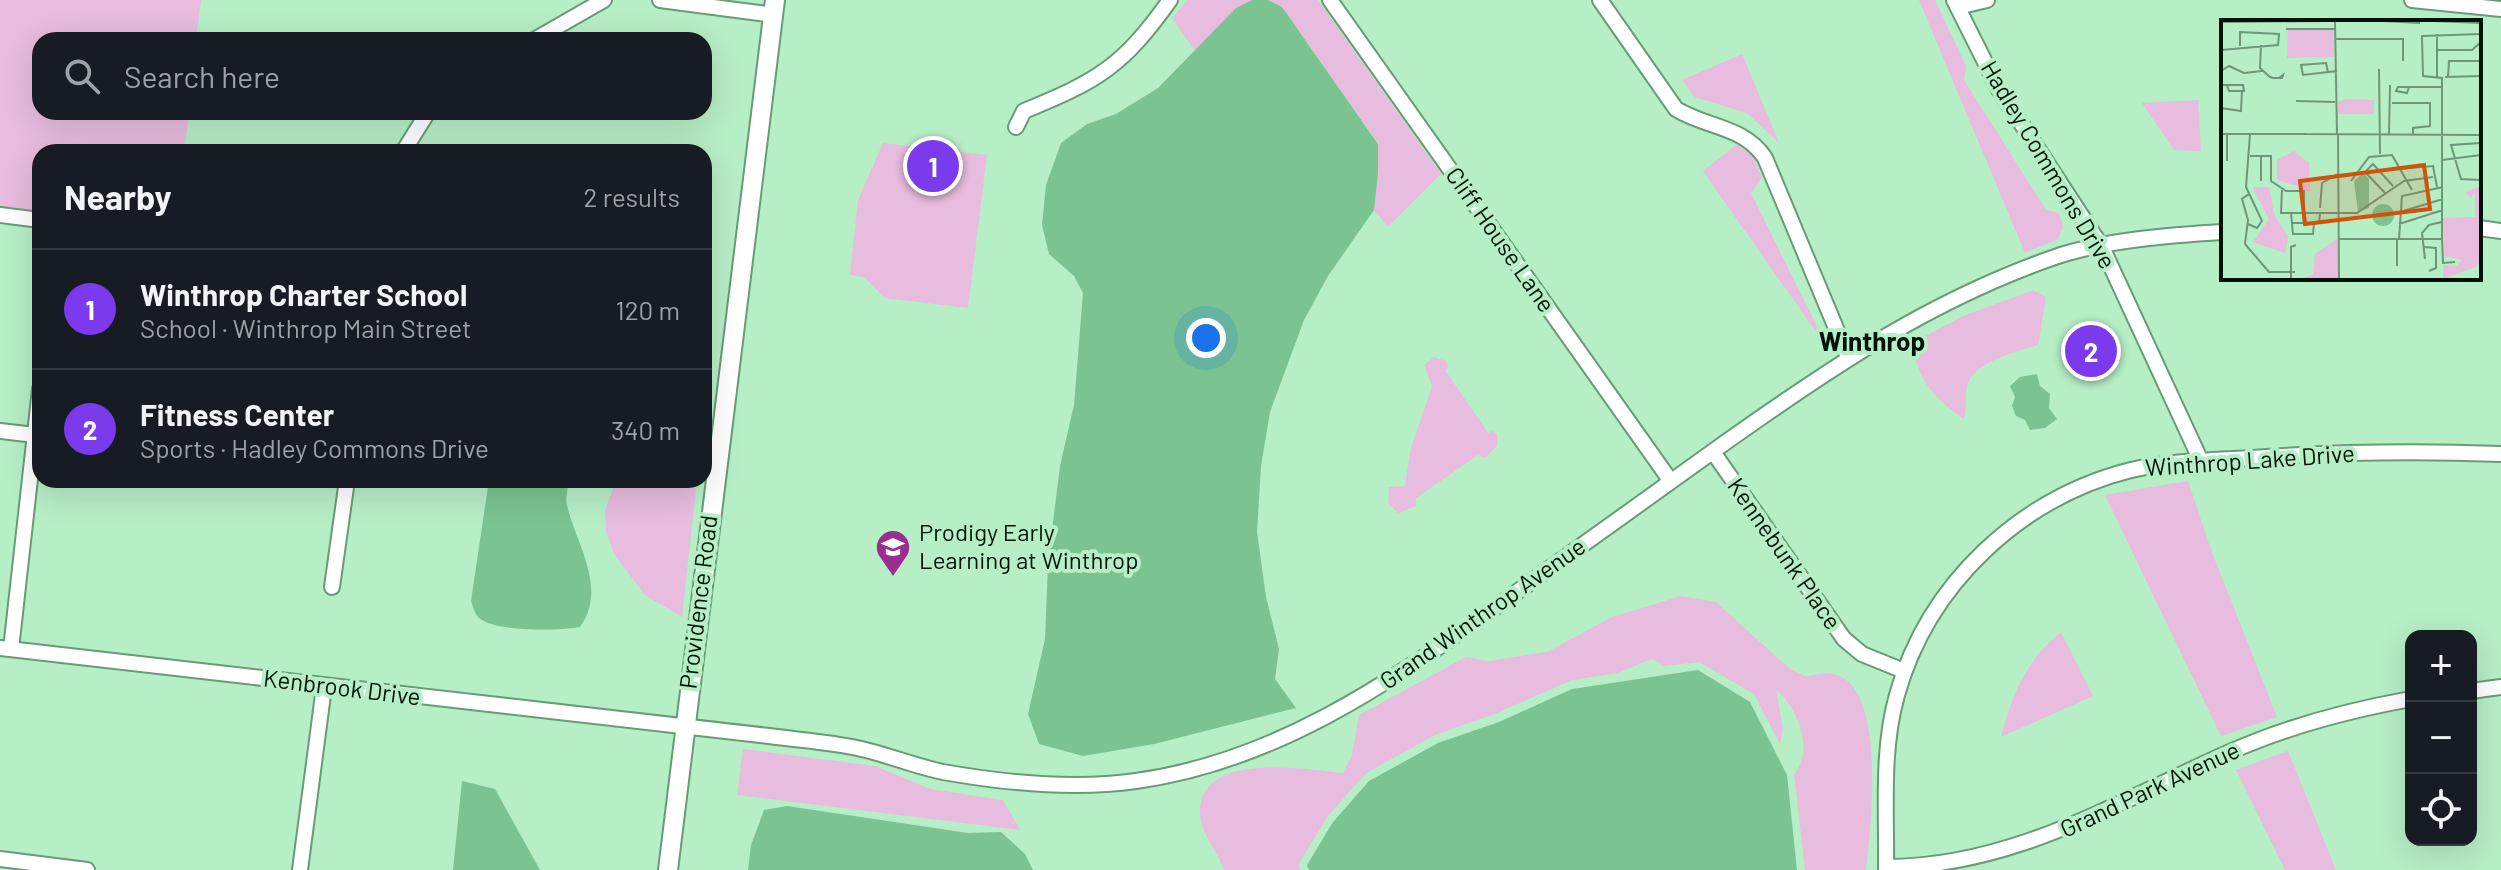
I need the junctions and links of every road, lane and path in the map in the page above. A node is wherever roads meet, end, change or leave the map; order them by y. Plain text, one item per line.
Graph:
1 (604, 0) edge
2 (660, 0) edge
3 (1170, 0) edge
4 (1330, 0) edge
5 (1600, 0) edge
6 (1987, 0) edge
7 (2412, 0) edge
8 (1956, 3) edge
9 (774, 7) edge
10 (2501, 9) edge
11 (548, 32) edge
12 (423, 120) edge
13 (1016, 127) dead end
14 (408, 144) edge
15 (0, 215) edge
16 (32, 219) edge
17 (2481, 228) edge
18 (2501, 231) edge
19 (2221, 232) edge
20 (2102, 247) junction
21 (1848, 357) junction
22 (0, 431) edge
23 (32, 435) edge
24 (1713, 452) junction
25 (2501, 454) edge
26 (32, 457) edge
27 (2201, 461) junction
28 (1670, 480) junction
29 (346, 488) edge
30 (332, 587) dead end
31 (6, 648) edge
32 (1904, 671) junction
33 (324, 687) junction
34 (2501, 687) edge
35 (2477, 690) edge
36 (2405, 700) edge
37 (684, 727) junction
38 (0, 859) edge
39 (1886, 868) edge
40 (87, 870) edge
41 (300, 870) edge
42 (668, 870) edge

1 - 11 street
2 - 9 street
3 - 13 street
4 - 28 street, Cliff House Lane
5 - 21 street
6 - 8 street
7 - 10 street
8 - 20 street, Hadley Commons Drive
9 - 37 street, Providence Road
12 - 14 street
15 - 16 street
17 - 18 street
19 - 20 street, Grand Winthrop Avenue
20 - 21 street, Grand Winthrop Avenue
20 - 27 street, Hadley Commons Drive
21 - 24 street, Grand Winthrop Avenue
22 - 23 street
24 - 28 street, Grand Winthrop Avenue
24 - 32 street, Kennebunk Place
25 - 27 street, Winthrop Lake Drive
26 - 31 street
27 - 32 street, Winthrop Lake Drive
28 - 37 street, Grand Winthrop Avenue
29 - 30 street
31 - 33 street, Kenbrook Drive
32 - 39 street, Winthrop Lake Drive
33 - 37 street, Kenbrook Drive
33 - 41 street
34 - 35 street
36 - 39 street, Grand Park Avenue
37 - 42 street, Providence Road
38 - 40 street

